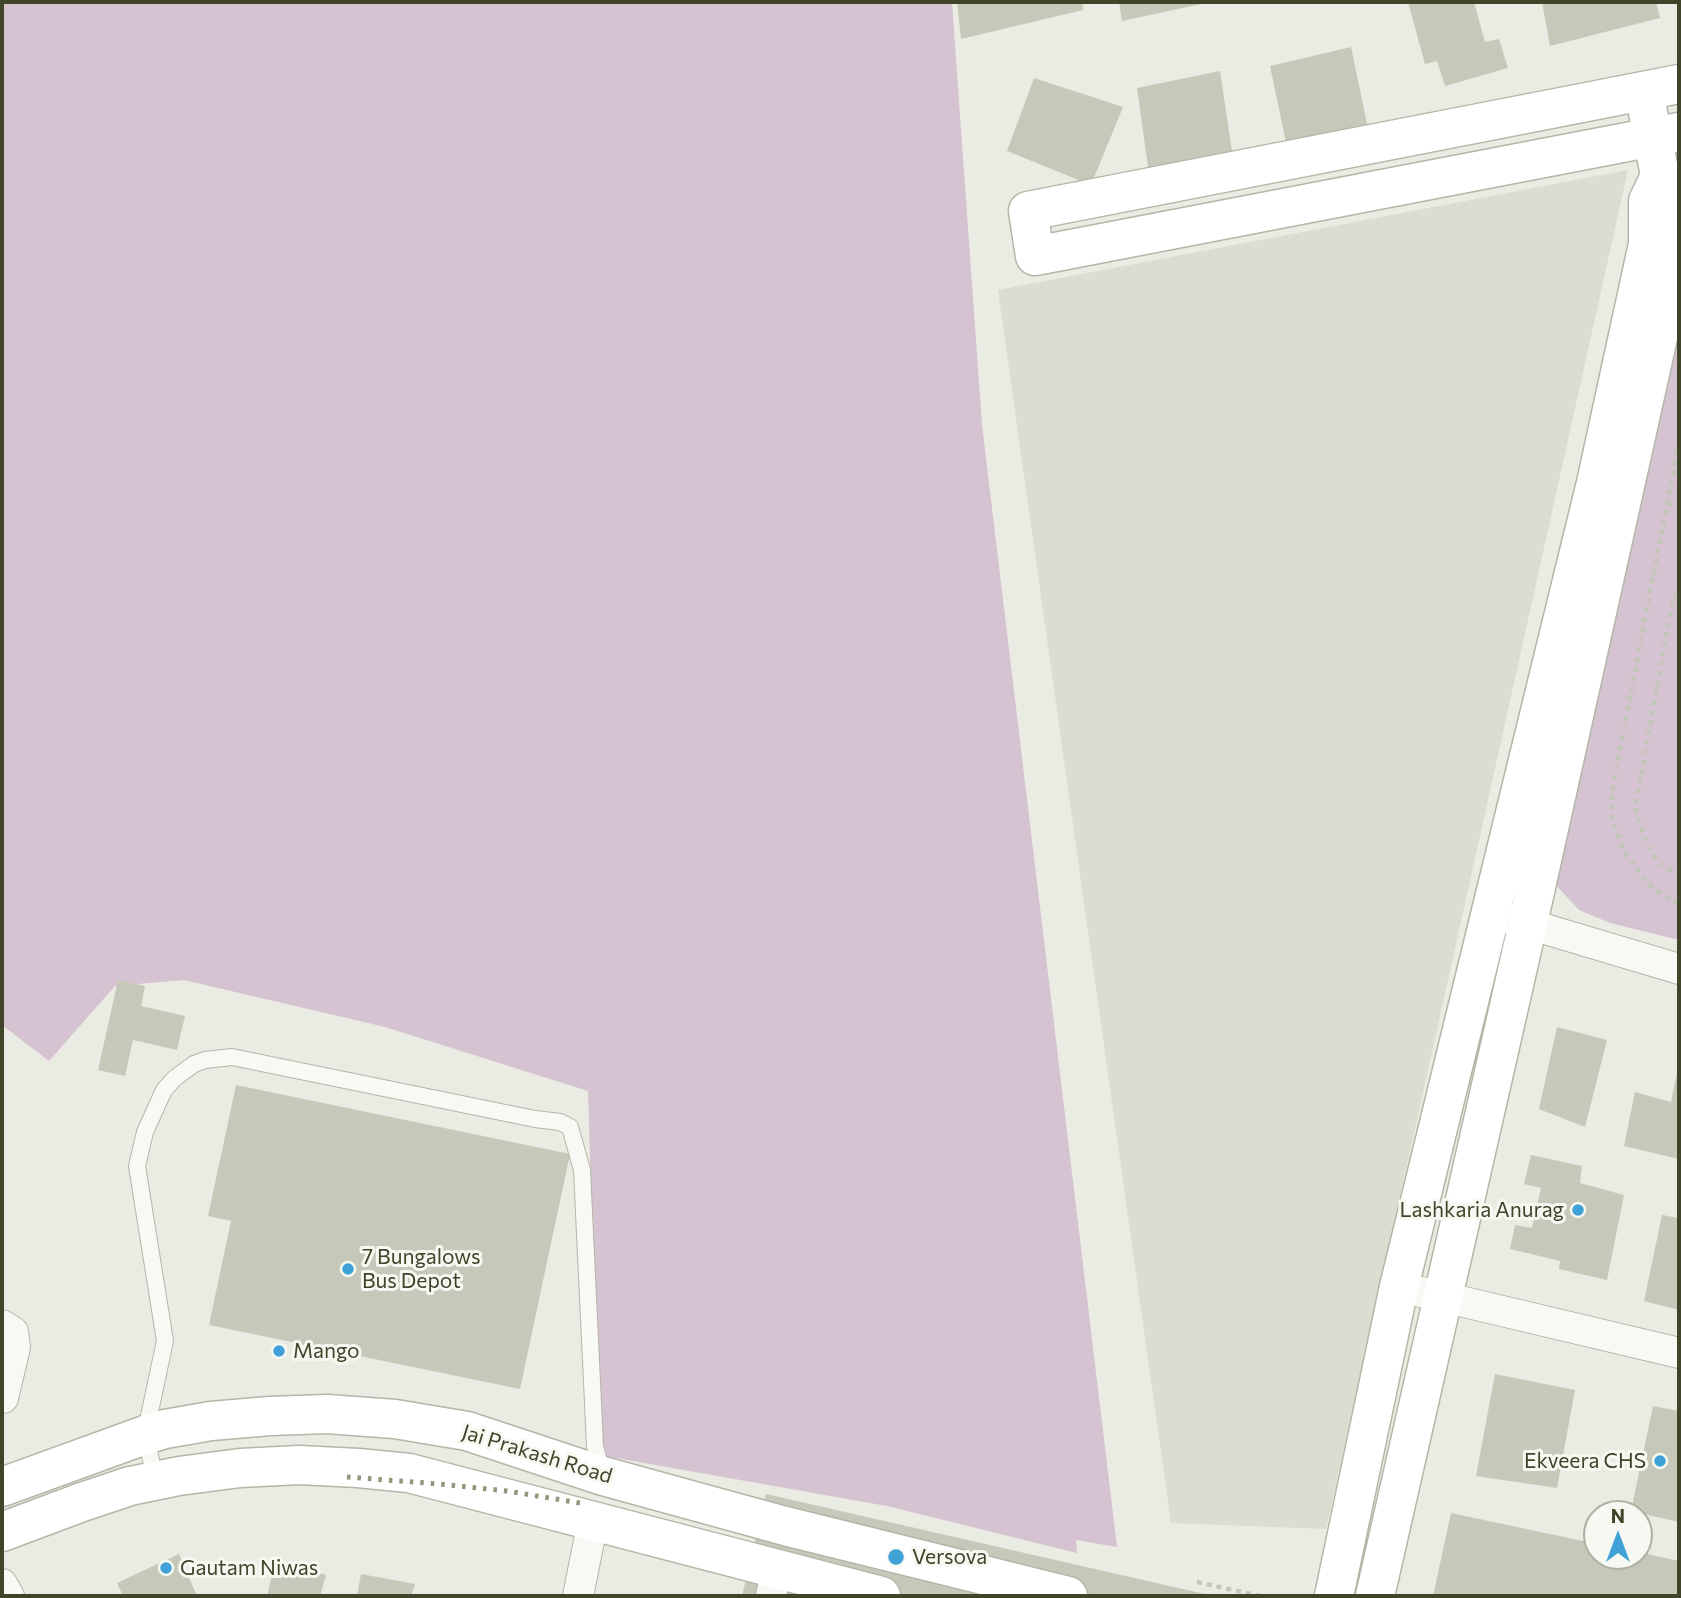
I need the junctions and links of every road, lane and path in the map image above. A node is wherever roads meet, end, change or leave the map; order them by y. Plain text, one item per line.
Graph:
1 (1661, 88) edge
2 (1665, 135) edge
3 (1660, 176) junction
4 (1679, 441) edge
5 (1679, 504) edge
6 (1667, 505) junction
7 (1679, 583) edge
8 (1679, 876) edge
9 (1679, 904) edge
10 (1491, 914) junction
11 (1528, 923) junction
12 (1679, 969) edge
13 (1399, 1287) junction
14 (1443, 1297) junction
15 (2, 1325) edge
16 (1679, 1353) edge
17 (2, 1398) edge
18 (145, 1435) junction
19 (603, 1476) junction
20 (156, 1480) junction
21 (2, 1487) edge
22 (593, 1521) junction
23 (2, 1532) edge
24 (774, 1582) edge
25 (1197, 1582) dead end
26 (2, 1584) edge
27 (9, 1596) edge
28 (578, 1596) edge
29 (881, 1596) edge
30 (1068, 1596) edge
31 (1260, 1596) edge
32 (1334, 1596) edge
33 (1375, 1596) edge

1 - 2 street
1 - 2 street
2 - 3 street
3 - 10 street
3 - 11 street
4 - 6 path
5 - 6 path
6 - 9 path
7 - 8 path
10 - 11 street
10 - 13 street
11 - 12 street
11 - 14 street
13 - 14 street
13 - 32 street
14 - 16 street
14 - 33 street
15 - 17 street
18 - 19 street, Jai Prakash Road
18 - 19 lane
18 - 20 lane
18 - 21 street, Jai Prakash Road
19 - 30 street, Jai Prakash Road
20 - 22 street
20 - 23 street
22 - 24 street
22 - 28 street
24 - 29 street
25 - 31 path
26 - 27 street

